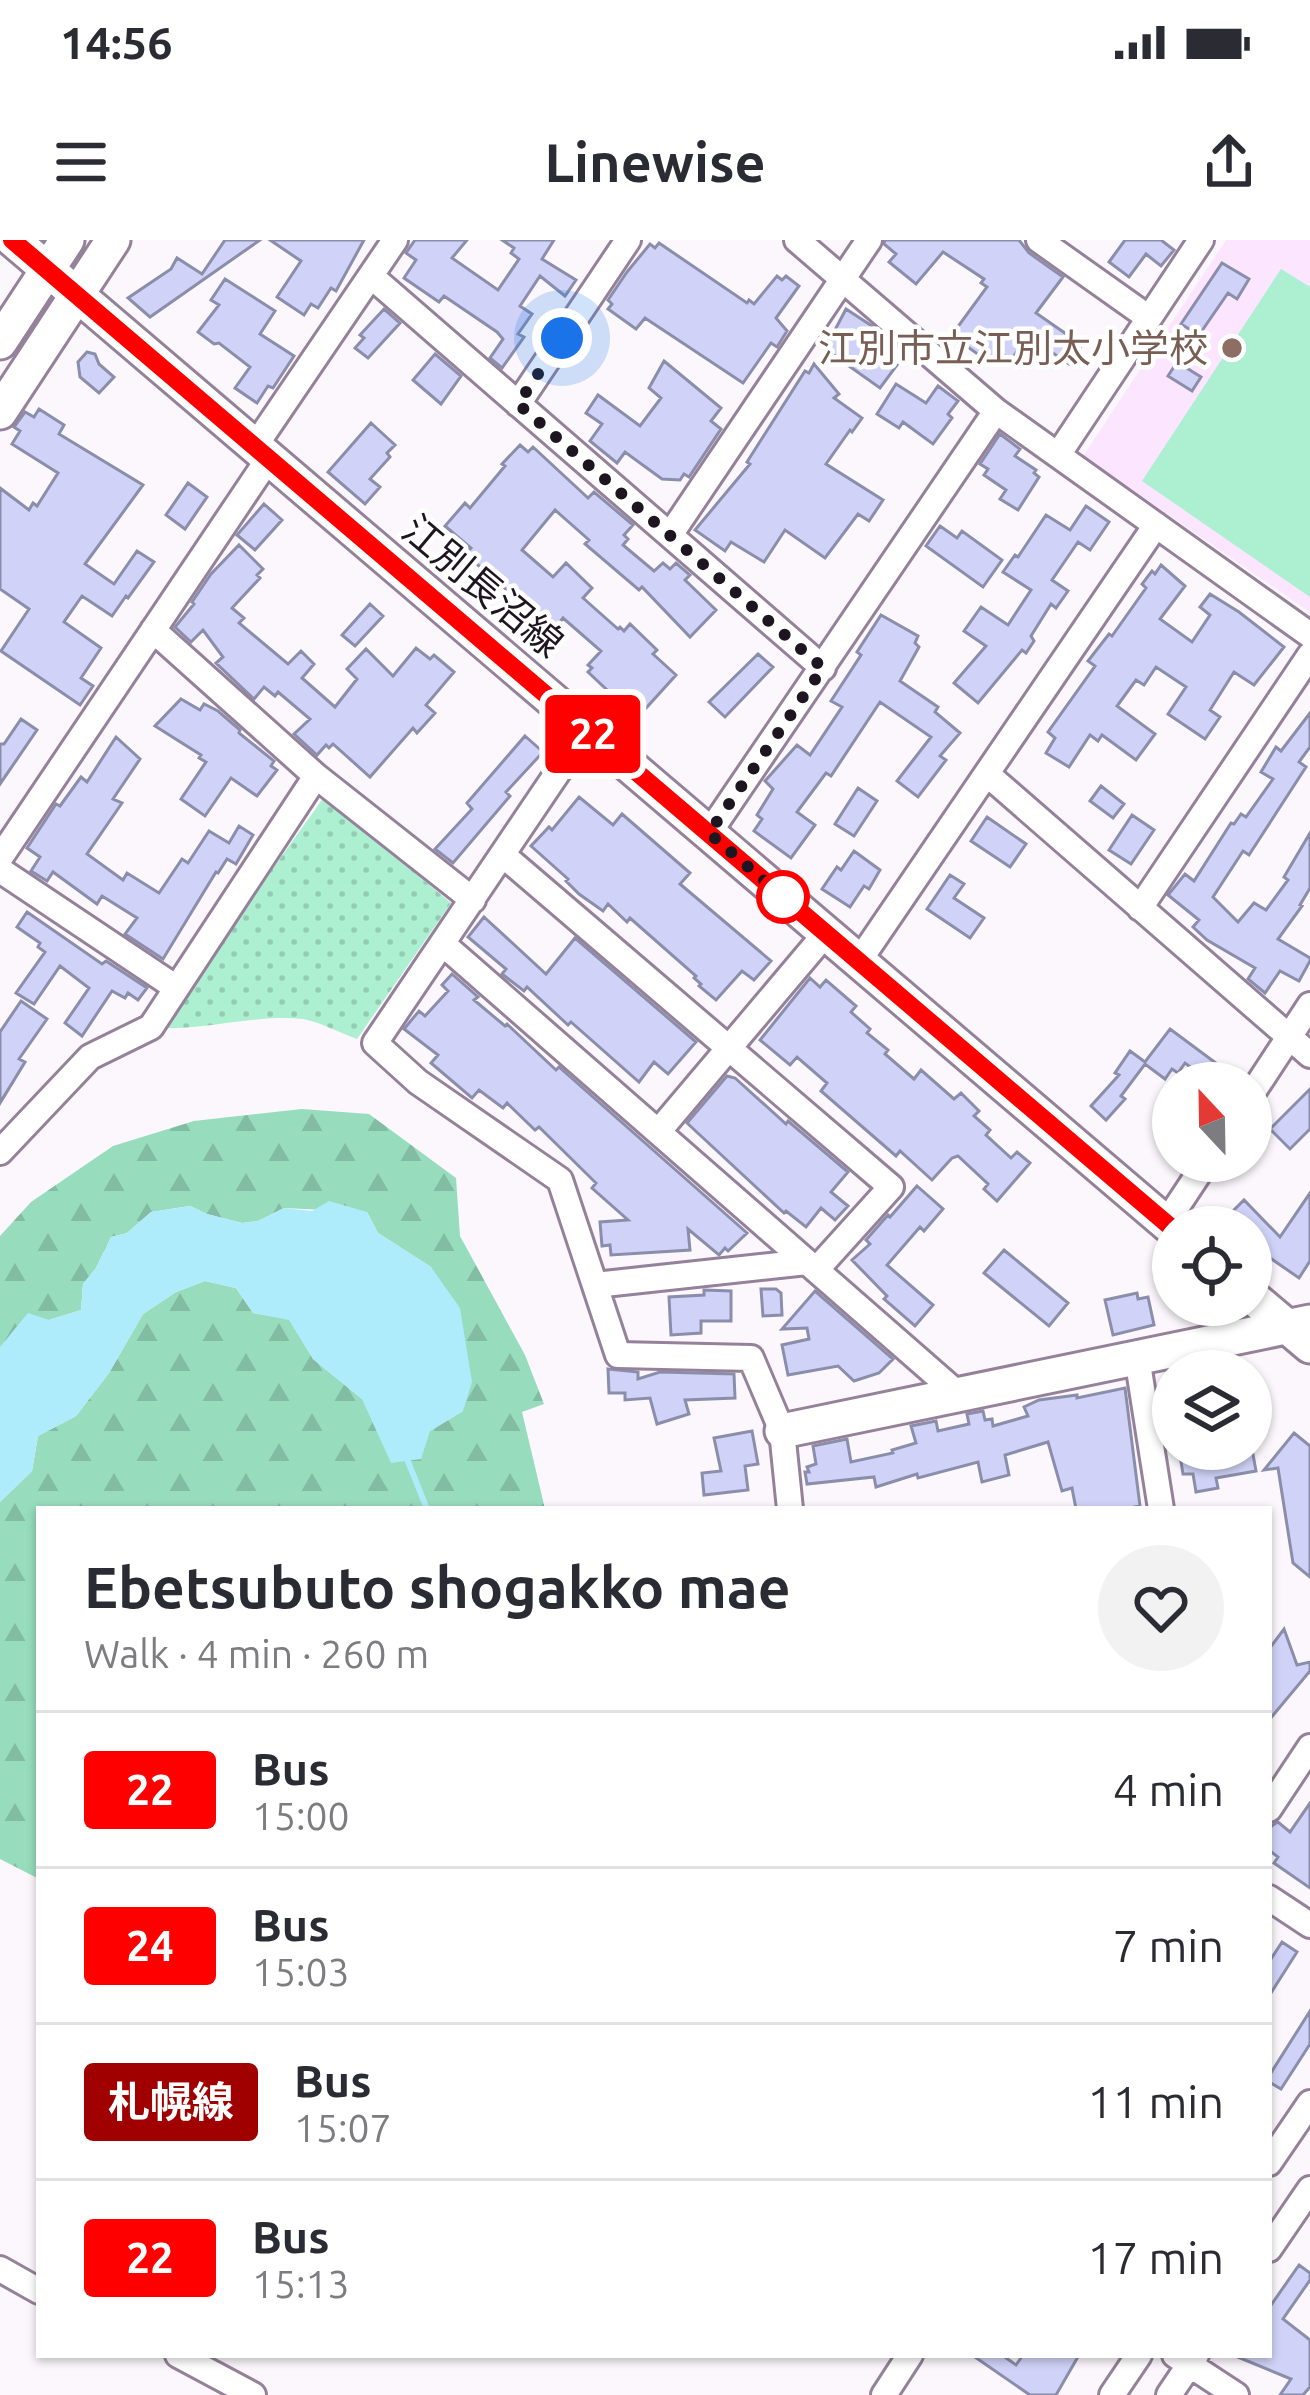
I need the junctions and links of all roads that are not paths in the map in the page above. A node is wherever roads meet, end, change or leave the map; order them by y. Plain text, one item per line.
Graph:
1 (13, 240) edge
2 (67, 240) edge
3 (113, 240) edge
4 (395, 240) edge
5 (628, 240) edge
6 (797, 240) edge
7 (869, 240) edge
8 (1039, 240) edge
9 (1201, 240) edge
10 (47, 270) junction
11 (371, 276) junction
12 (842, 279) junction
13 (77, 296) junction
14 (1149, 318) junction
15 (0, 342) edge
16 (518, 404) junction
17 (996, 411) junction
18 (0, 412) edge
19 (262, 452) junction
20 (1058, 455) junction
21 (1156, 525) junction
22 (670, 536) junction
23 (153, 630) junction
24 (1310, 635) edge
25 (1310, 655) edge
26 (823, 668) junction
27 (586, 729) junction
28 (987, 774) junction
29 (316, 776) junction
30 (709, 833) junction
31 (502, 855) junction
32 (0, 858) edge
33 (0, 870) edge
34 (472, 900) junction
35 (1140, 908) junction
36 (826, 933) junction
37 (443, 944) junction
38 (859, 962) junction
39 (175, 987) junction
40 (1310, 1005) edge
41 (1288, 1038) junction
42 (728, 1048) junction
43 (1310, 1054) edge
44 (1272, 1063) edge
45 (658, 1132) junction
46 (0, 1152) edge
47 (1152, 1211) edge
48 (812, 1266) junction
49 (595, 1285) junction
50 (1272, 1310) edge
51 (1302, 1331) edge
52 (1137, 1357) junction
53 (958, 1394) junction
54 (782, 1431) junction
55 (790, 1506) edge
56 (1161, 1506) edge
57 (1310, 1747) edge
58 (1272, 1804) edge
59 (1272, 1900) edge
60 (1310, 1925) edge
61 (1310, 2103) edge
62 (1272, 2159) edge
63 (1310, 2189) edge
64 (1272, 2245) edge
65 (0, 2269) edge
66 (36, 2289) edge
67 (184, 2358) edge
68 (908, 2358) edge
69 (1137, 2358) edge
70 (1187, 2358) edge
71 (253, 2395) edge
72 (884, 2395) edge
73 (1112, 2395) edge
74 (1168, 2395) edge
75 (1236, 2395) edge

1 - 10 main road, 江別長沼線
2 - 10 main road
3 - 13 main road
4 - 11 street
5 - 16 street
6 - 12 street
7 - 12 street
8 - 14 street
9 - 14 street
10 - 13 main road, 江別長沼線
10 - 15 main road
11 - 16 street
11 - 19 street
12 - 17 street
12 - 22 street
13 - 18 main road
13 - 19 main road, 江別長沼線
14 - 20 street
16 - 22 street
17 - 20 street
17 - 26 street
19 - 23 street
19 - 27 main road, 江別長沼線
20 - 21 street
21 - 24 street
21 - 28 street
22 - 26 street
23 - 29 street
23 - 32 street
25 - 35 street
26 - 30 street
27 - 30 main road, 江別長沼線
27 - 31 street
28 - 35 street
28 - 38 street
29 - 34 street
29 - 39 street
30 - 36 main road, 江別長沼線
31 - 34 street
31 - 42 street
33 - 39 street
34 - 37 street
35 - 41 street
36 - 38 main road, 江別長沼線
36 - 42 street
37 - 45 street
37 - 49 street
38 - 47 main road, 江別長沼線
39 - 46 street
40 - 41 street
41 - 43 street
41 - 44 street
42 - 45 street
42 - 48 street
45 - 48 street
48 - 49 street
48 - 53 street
49 - 54 street
50 - 51 main road
51 - 52 main road
52 - 53 main road
52 - 56 street
53 - 54 main road
54 - 55 street
57 - 58 street
59 - 60 street
61 - 62 street
63 - 64 street
65 - 66 street
67 - 71 street
68 - 72 street
69 - 73 street
70 - 74 street
70 - 75 street

